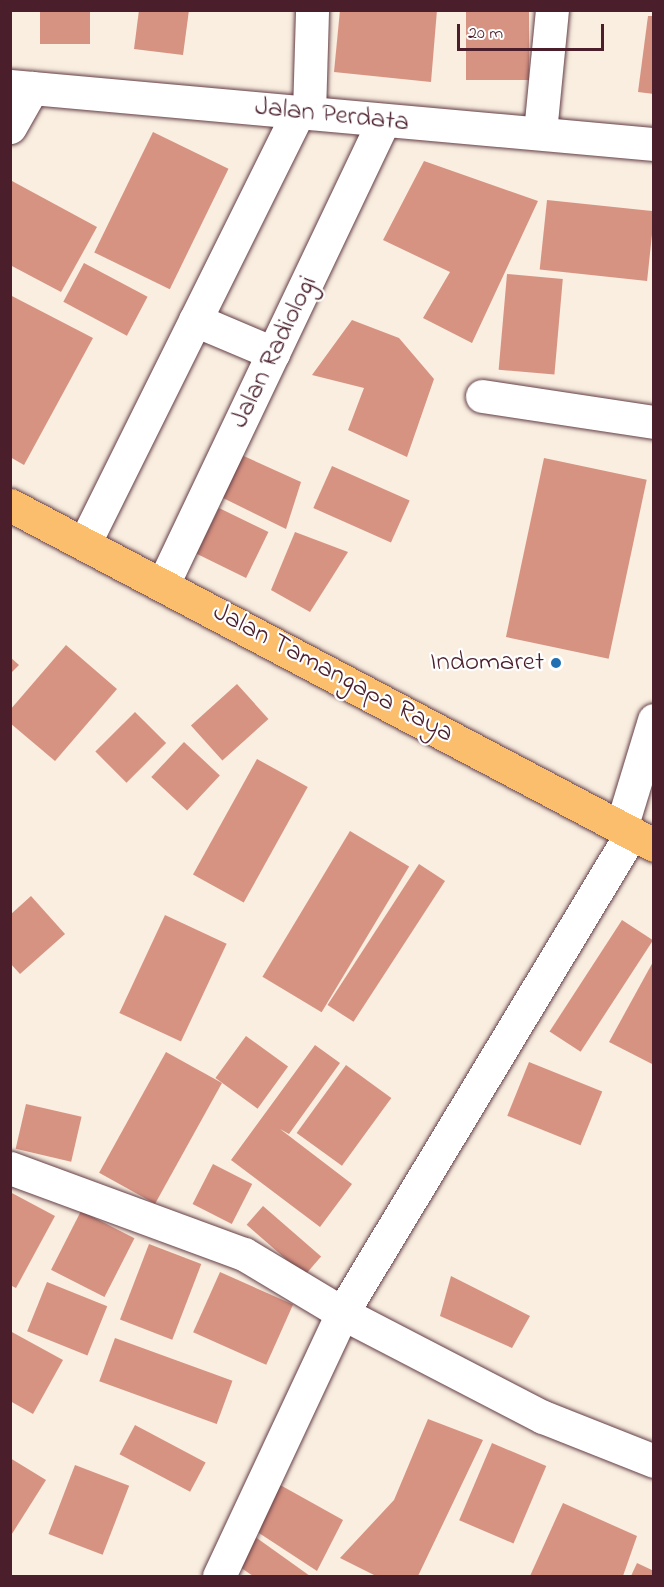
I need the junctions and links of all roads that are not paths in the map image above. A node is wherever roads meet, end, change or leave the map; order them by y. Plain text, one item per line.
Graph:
1 (312, 10) edge
2 (552, 10) edge
3 (21, 87) edge
4 (304, 112) junction
5 (383, 122) junction
6 (10, 128) edge
7 (540, 132) junction
8 (654, 144) edge
9 (195, 320) junction
10 (273, 353) junction
11 (482, 396) dead end
12 (654, 422) edge
13 (10, 504) edge
14 (86, 540) junction
15 (164, 582) junction
16 (654, 720) edge
17 (635, 836) edge
18 (10, 1168) edge
19 (342, 1313) junction
20 (654, 1461) edge
21 (219, 1576) edge

1 - 4 street
2 - 7 street
3 - 4 street, Jalan Perdata
3 - 6 street
4 - 5 street, Jalan Perdata
4 - 9 street
5 - 7 street, Jalan Perdata
5 - 10 street, Jalan Radiologi
7 - 8 street, Jalan Perdata
9 - 10 street
9 - 14 street
10 - 15 street, Jalan Radiologi
11 - 12 street
13 - 14 main road, Jalan Tamangapa Raya
14 - 15 main road, Jalan Tamangapa Raya
15 - 17 main road, Jalan Tamangapa Raya
16 - 17 street
17 - 19 street
18 - 19 street
19 - 20 street
19 - 21 street

